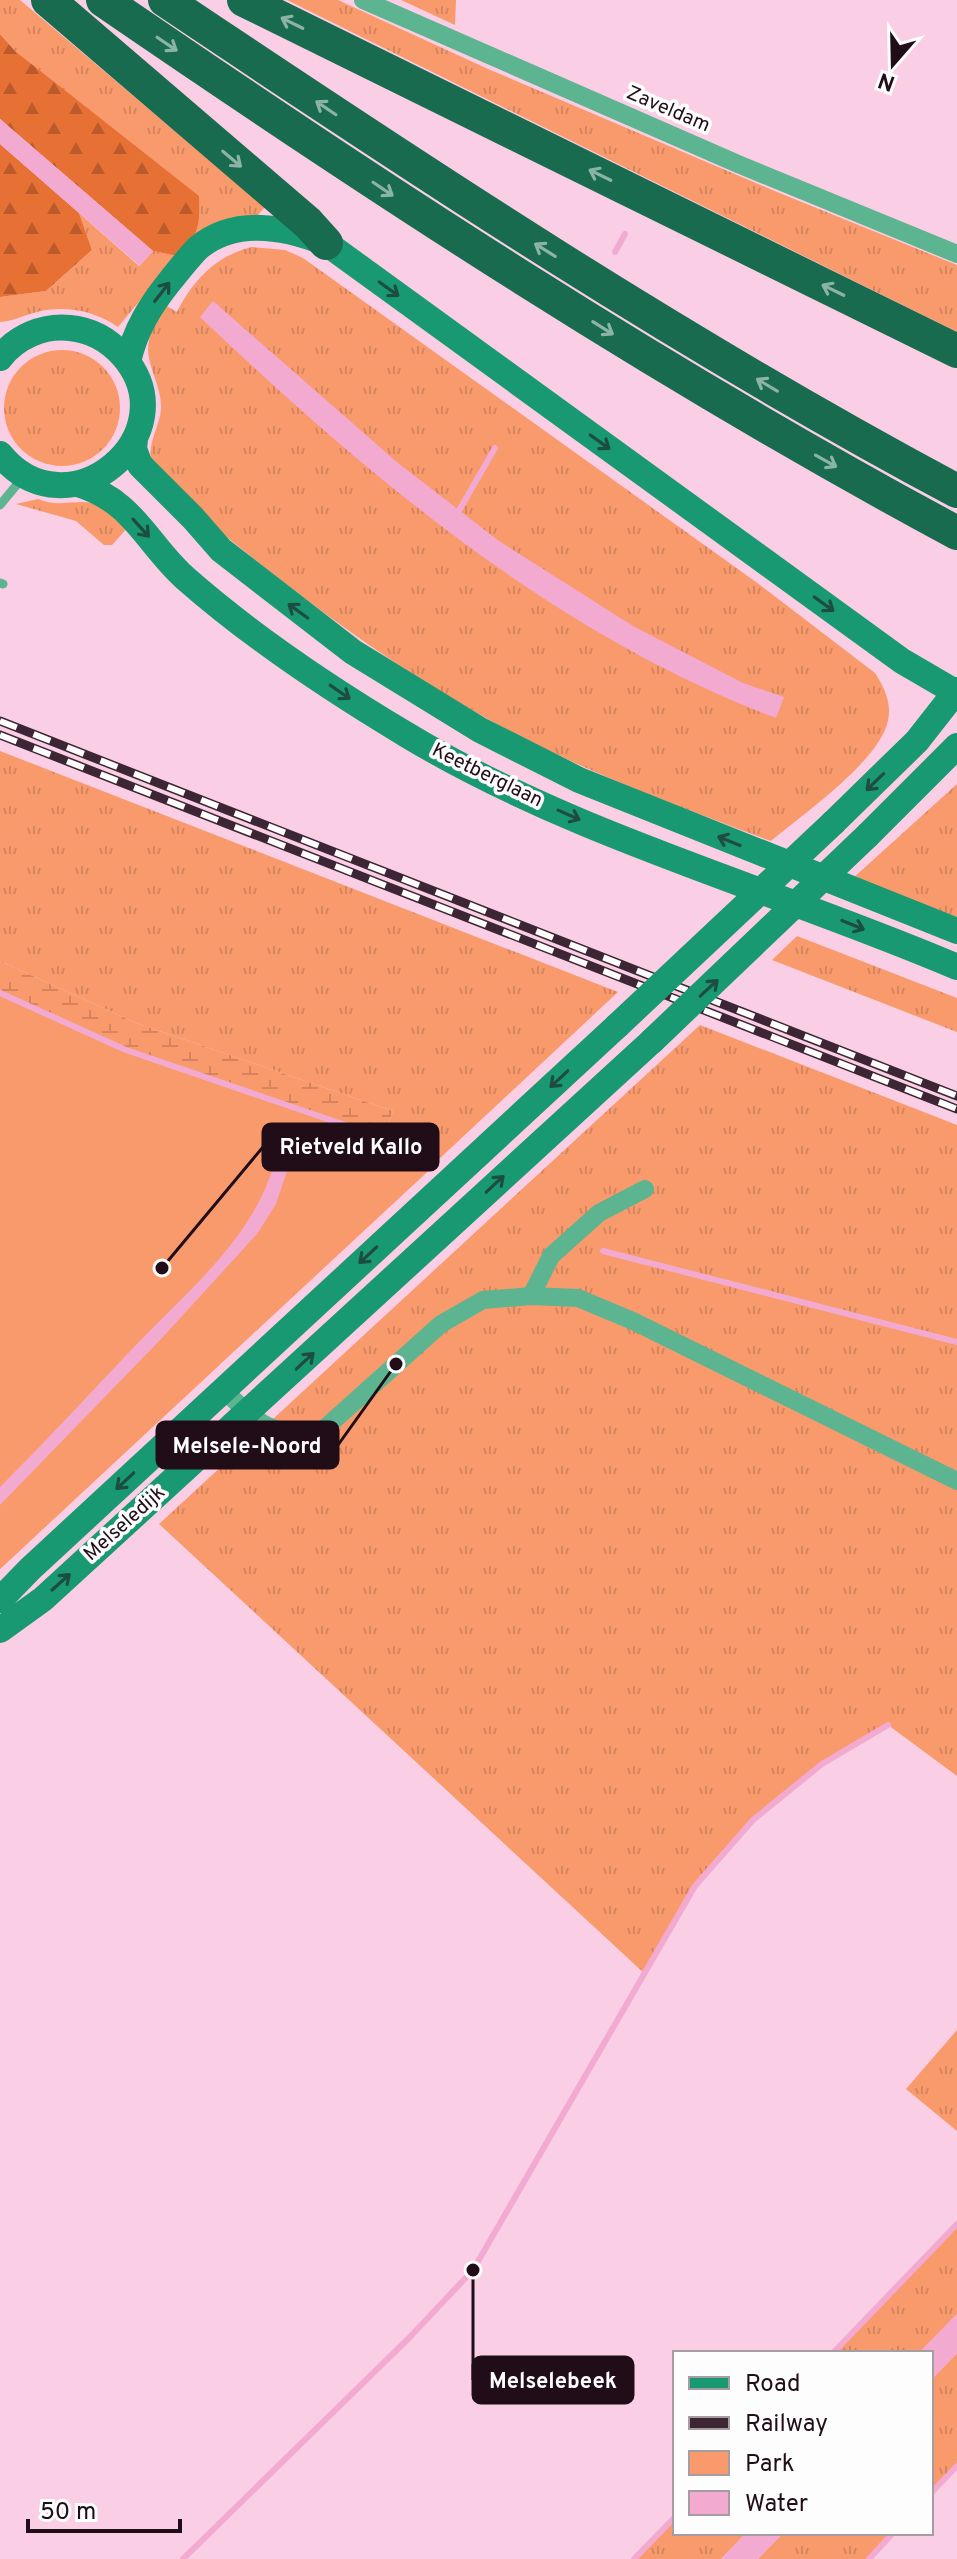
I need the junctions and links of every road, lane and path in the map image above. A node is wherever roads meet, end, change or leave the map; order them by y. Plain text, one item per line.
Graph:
1 (48, 0) edge
2 (103, 0) edge
3 (165, 0) edge
4 (244, 0) edge
5 (363, 0) edge
6 (326, 243) junction
7 (957, 254) edge
8 (12, 338) edge
9 (957, 351) edge
10 (0, 358) edge
11 (128, 362) junction
12 (135, 439) junction
13 (0, 454) edge
14 (24, 476) junction
15 (78, 484) junction
16 (957, 491) edge
17 (0, 505) edge
18 (957, 533) edge
19 (902, 661) junction
20 (956, 692) edge
21 (933, 719) junction
22 (957, 746) edge
23 (957, 931) edge
24 (957, 967) edge
25 (645, 1189) dead end
26 (531, 1296) junction
27 (223, 1389) junction
28 (247, 1414) junction
29 (957, 1481) edge
30 (0, 1600) edge
31 (0, 1630) edge

1 -> 6 highway
2 -> 18 highway
16 -> 3 highway
9 -> 4 highway
5 - 7 street, Zaveldam
11 -> 6 main road
6 -> 19 main road
8 - 10 main road
8 - 11 main road
11 - 12 main road
12 - 15 main road
23 -> 12 main road, Keetberglaan
13 - 14 main road
14 - 15 main road
14 - 17 lane
15 -> 24 main road, Keetberglaan
19 - 20 main road
19 - 21 main road
20 - 21 main road, Melseledijk
21 -> 27 main road, Melseledijk, bridge
28 -> 22 main road, Melseledijk, bridge
25 - 26 street
26 - 28 street
26 - 29 street
27 - 28 street
27 -> 30 main road, Melseledijk
31 -> 28 main road, Melseledijk

